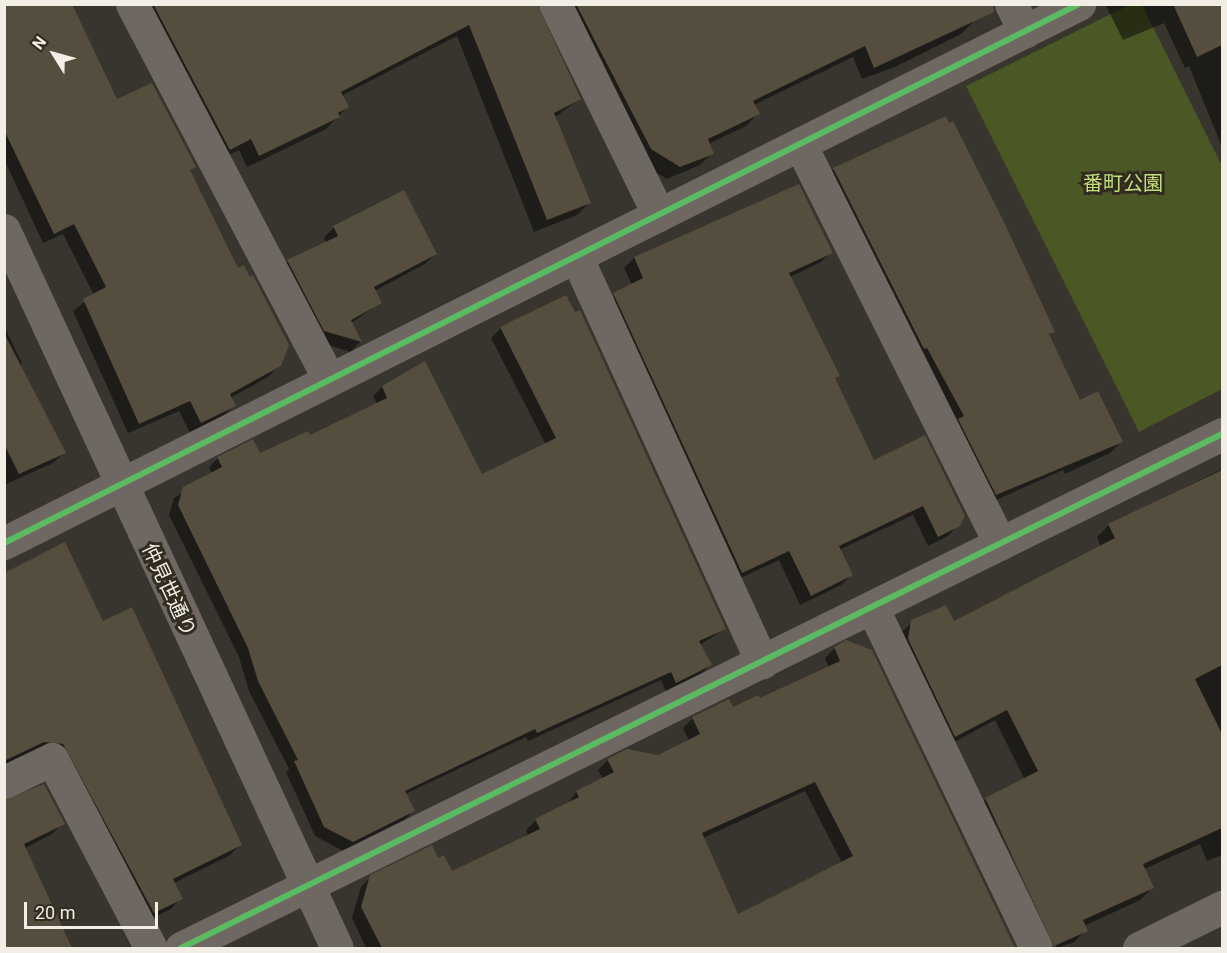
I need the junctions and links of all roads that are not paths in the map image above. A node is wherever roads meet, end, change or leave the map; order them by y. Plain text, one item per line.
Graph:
1 (132, 4) edge
2 (555, 4) edge
3 (1079, 4) edge
4 (1018, 18) edge
5 (800, 144) junction
6 (659, 215) junction
7 (4, 230) edge
8 (576, 256) junction
9 (329, 380) junction
10 (1222, 434) edge
11 (120, 485) junction
12 (4, 543) edge
13 (1000, 544) junction
14 (872, 607) junction
15 (762, 662) junction
16 (4, 783) edge
17 (308, 886) junction
18 (1222, 907) edge
19 (151, 948) edge
20 (181, 948) edge
21 (337, 948) edge
22 (1036, 948) edge
23 (1139, 948) edge

1 - 9 street
2 - 6 street
3 - 4 street
4 - 5 street
5 - 6 street
5 - 13 street
6 - 8 street
7 - 11 street, 仲見世通り
8 - 9 street
8 - 15 street
9 - 11 street
10 - 13 street
11 - 12 street
11 - 17 street, 仲見世通り
13 - 14 street
14 - 15 street
14 - 22 street
15 - 17 street
16 - 19 street
17 - 20 street
17 - 21 street, 仲見世通り
18 - 23 street

